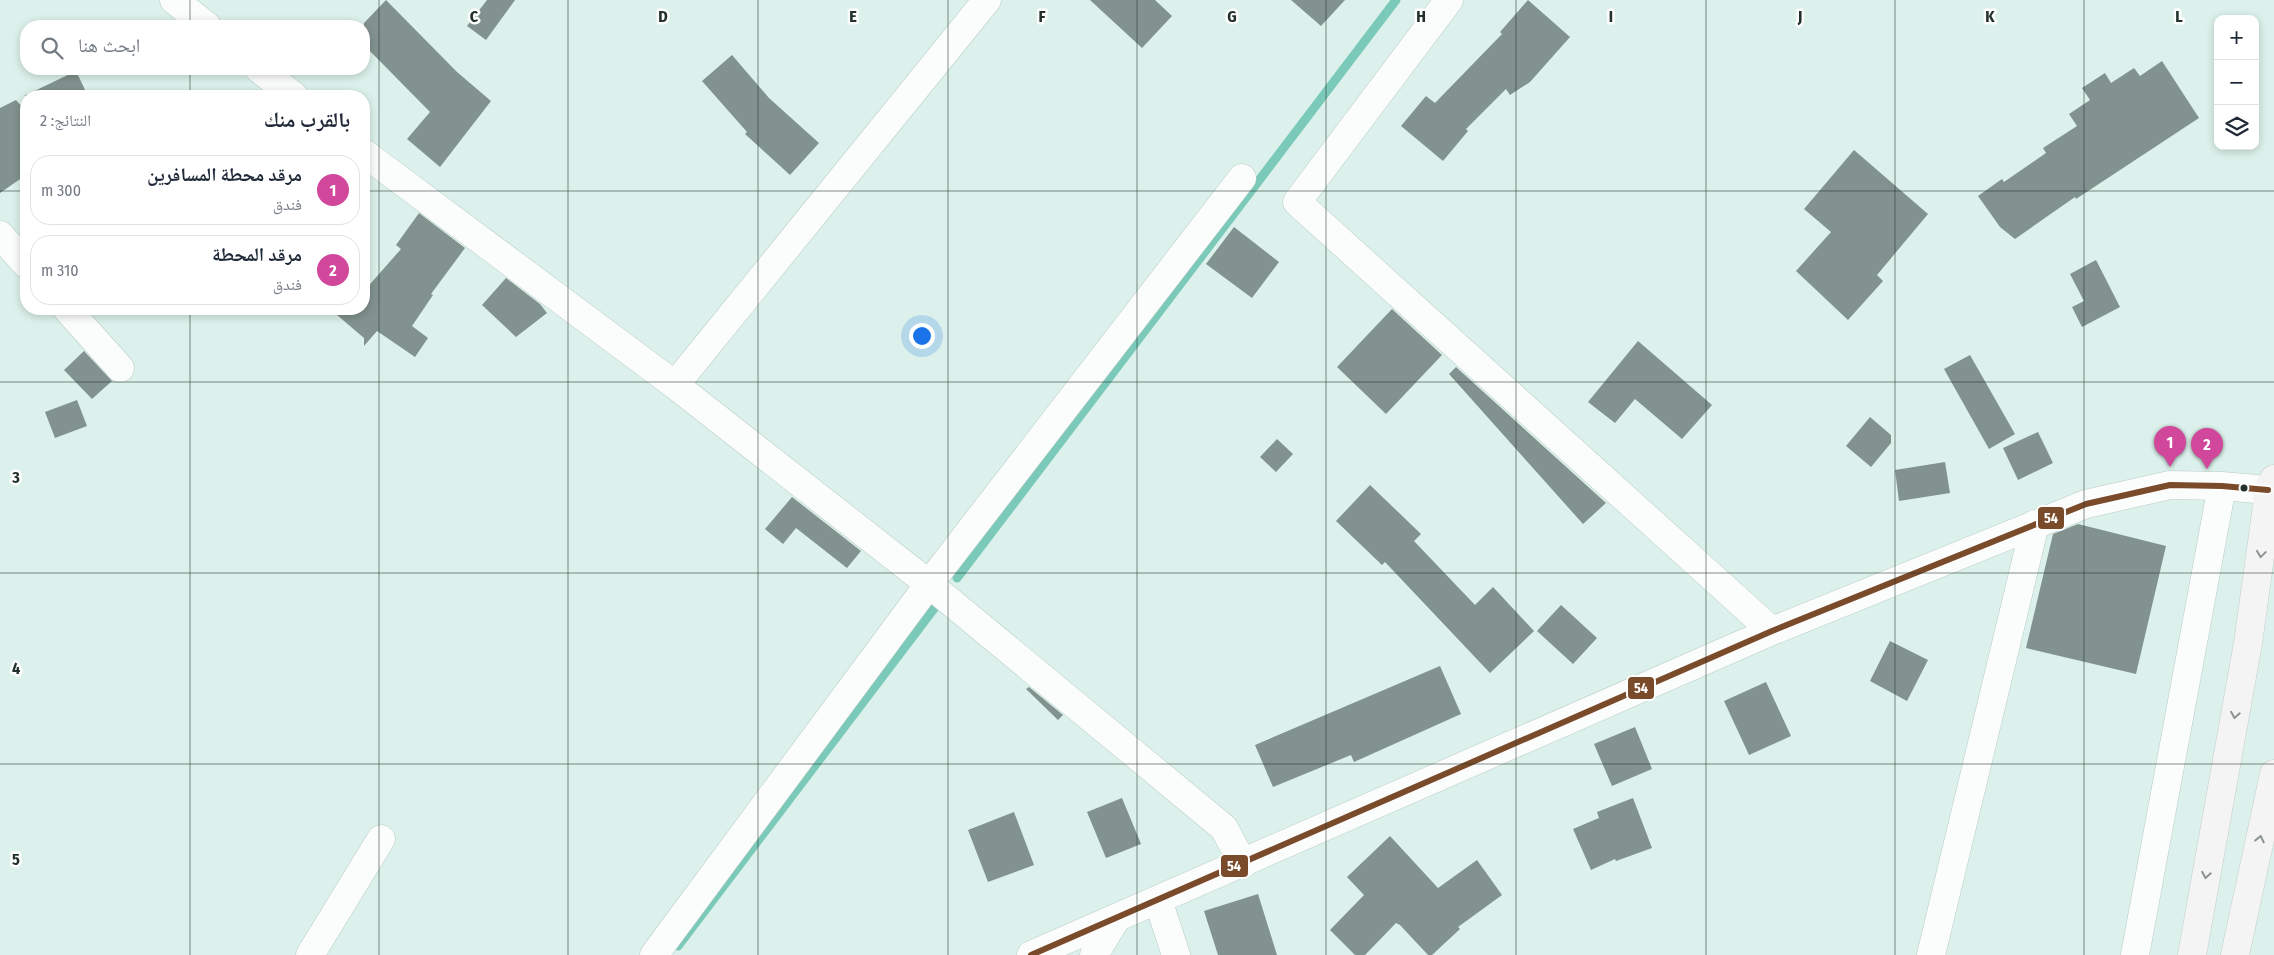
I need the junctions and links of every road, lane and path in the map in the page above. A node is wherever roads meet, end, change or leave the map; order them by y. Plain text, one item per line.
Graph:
1 (174, 0) edge
2 (987, 0) edge
3 (1449, 0) edge
4 (199, 20) edge
5 (267, 75) edge
6 (286, 90) edge
7 (370, 157) edge
8 (1242, 178) dead end
9 (0, 234) edge
10 (20, 257) edge
11 (71, 315) edge
12 (120, 368) dead end
13 (674, 385) junction
14 (2222, 486) junction
15 (2272, 492) edge
16 (2035, 524) junction
17 (930, 584) junction
18 (1772, 631) junction
19 (2274, 774) edge
20 (381, 839) dead end
21 (1243, 864) junction
22 (1158, 900) junction
23 (1116, 918) junction
24 (310, 955) edge
25 (654, 955) edge
26 (1031, 955) edge
27 (1094, 955) edge
28 (1176, 955) edge
29 (1931, 955) edge
30 (2135, 955) edge
31 (2192, 955) edge
32 (2235, 955) edge

1 - 4 street
2 - 13 street
3 - 18 street
5 - 6 street
7 - 13 street
8 - 17 street
9 - 10 street
11 - 12 street
13 - 17 street
14 - 15 street
14 - 16 street
14 - 30 street
15 -> 31 main road
16 - 18 street
16 - 29 street
17 - 21 street
17 - 25 street
18 - 21 street
32 -> 19 main road
20 - 24 street
21 - 22 street
22 - 23 street
22 - 28 street
23 - 26 street
23 - 27 street

